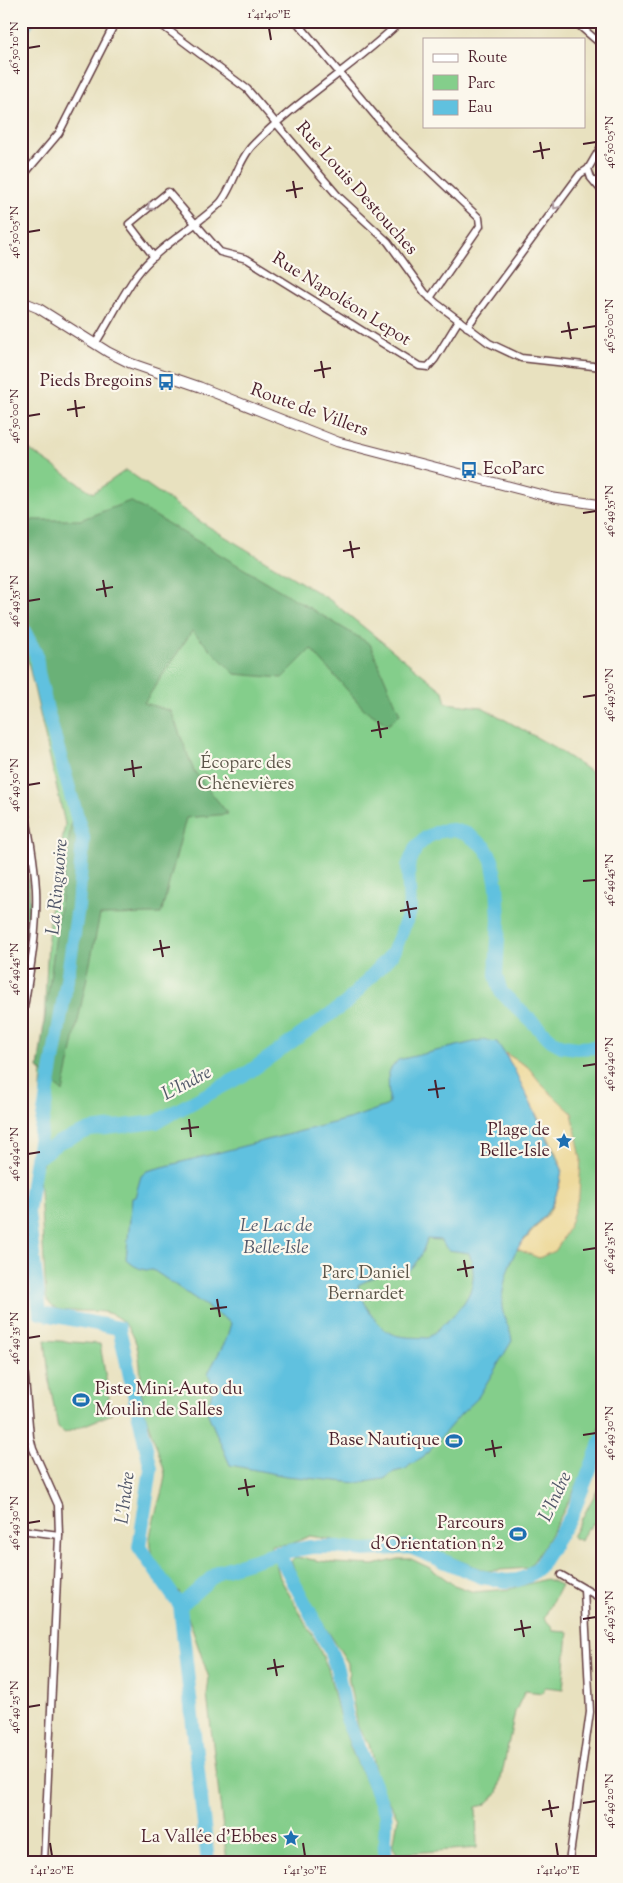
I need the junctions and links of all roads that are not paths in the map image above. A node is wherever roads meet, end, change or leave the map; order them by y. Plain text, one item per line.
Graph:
1 (116, 21) edge
2 (156, 21) edge
3 (296, 21) edge
4 (401, 21) edge
5 (574, 21) edge
6 (602, 45) edge
7 (339, 72) junction
8 (278, 124) junction
9 (602, 144) edge
10 (588, 169) junction
11 (21, 178) edge
12 (602, 191) edge
13 (196, 225) junction
14 (154, 258) junction
15 (430, 298) junction
16 (21, 301) edge
17 (459, 320) junction
18 (467, 327) junction
19 (96, 344) junction
20 (602, 367) edge
21 (602, 505) edge
22 (21, 794) edge
23 (21, 1026) edge
24 (21, 1333) edge
25 (21, 1530) edge
26 (59, 1535) junction
27 (561, 1575) dead end
28 (584, 1589) junction
29 (602, 1599) edge
30 (44, 1862) edge
31 (569, 1862) edge

1 - 11 street
2 - 8 street, Rue Louis Destouches
3 - 7 street
4 - 7 street
5 - 6 street
7 - 8 street
7 - 15 street
8 - 13 street
8 - 15 street, Rue Louis Destouches
9 - 10 street
10 - 12 street
10 -> 18 street
13 - 14 street
13 -> 14 street
13 - 17 street, Rue Napoléon Lepot
14 - 19 street
15 - 17 street, Rue Louis Destouches
16 - 19 main road, Route de Villers
17 - 18 street, Rue Louis Destouches
18 - 20 street, Rue Louis Destouches
19 - 21 main road, Route de Villers
22 - 23 street
24 - 26 street
25 - 26 street
26 - 30 street
27 - 28 street
28 - 29 street
28 - 31 street

